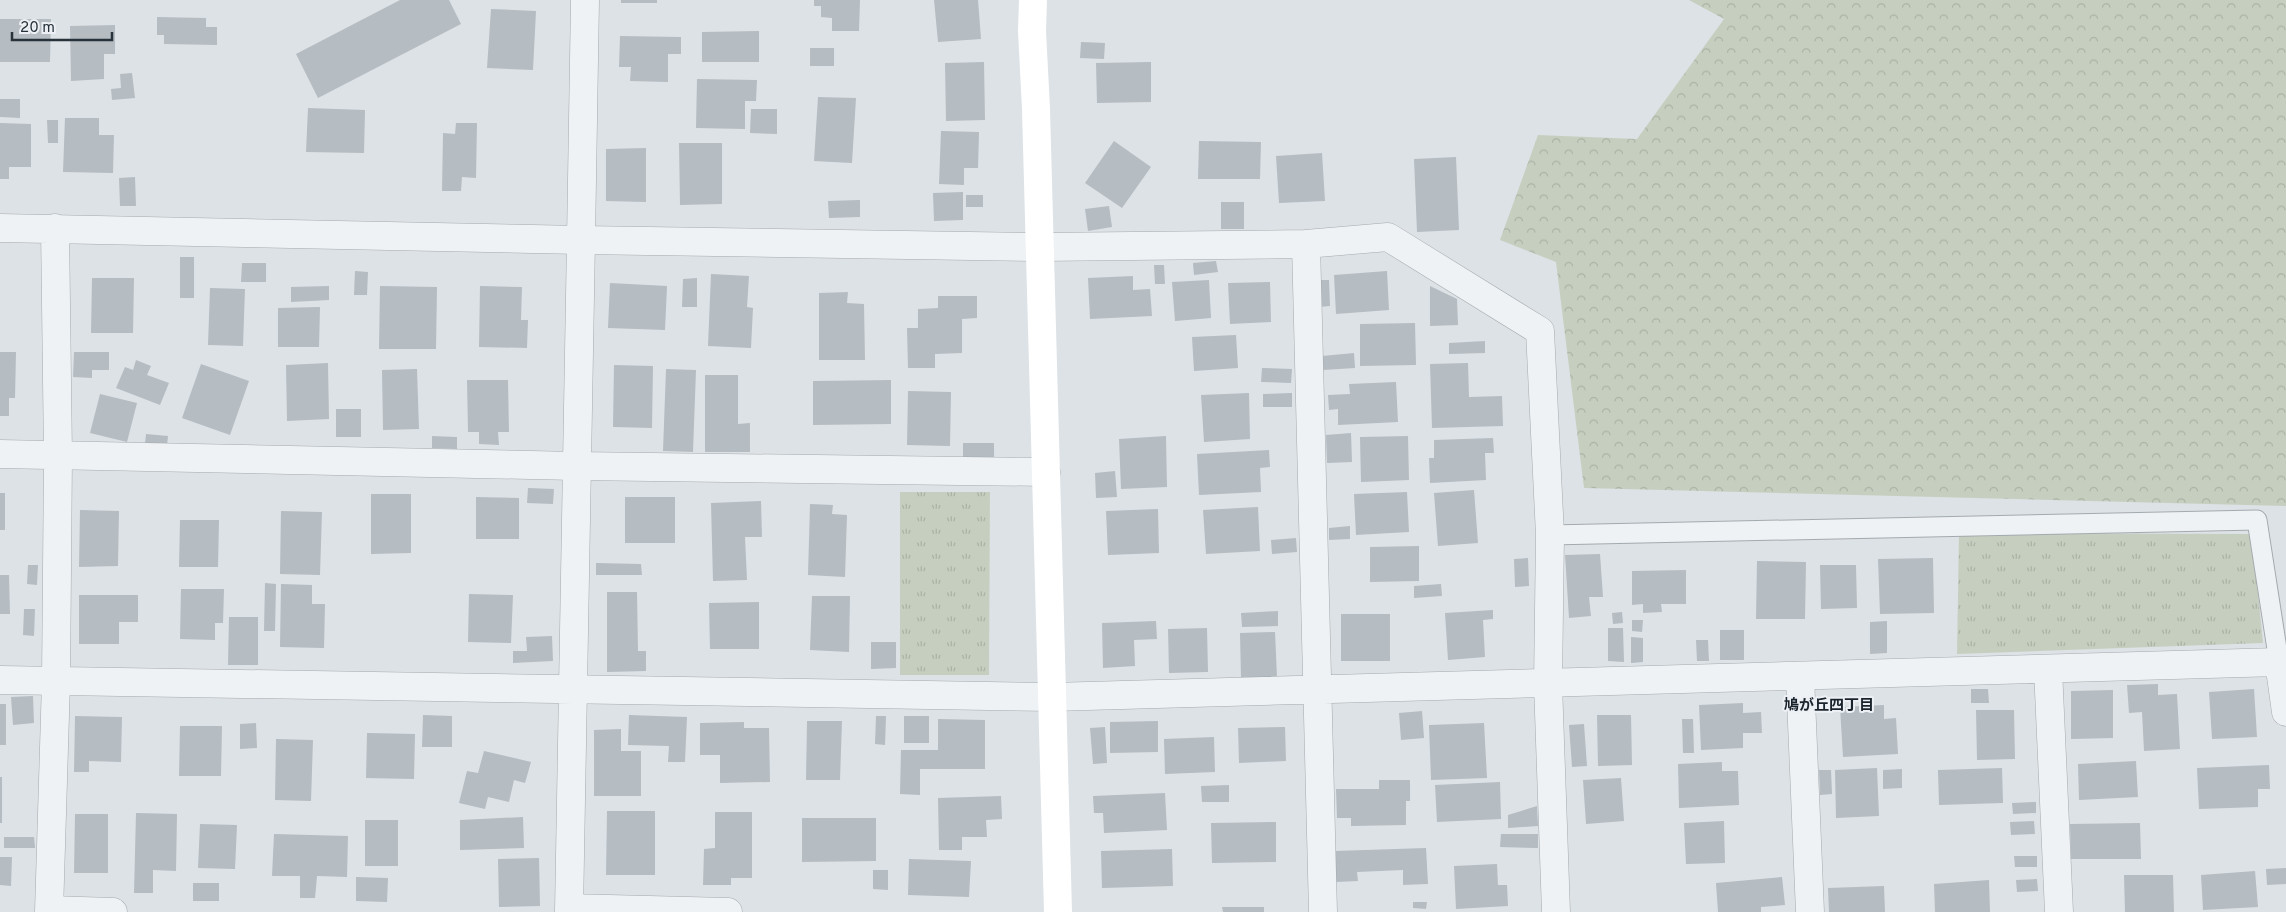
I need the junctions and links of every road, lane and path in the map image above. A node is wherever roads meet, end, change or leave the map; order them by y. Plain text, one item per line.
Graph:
1 (584, 0) edge
2 (1033, 0) edge
3 (0, 228) edge
4 (55, 228) junction
5 (581, 240) junction
6 (1306, 244) junction
7 (1039, 247) junction
8 (0, 454) edge
9 (58, 456) junction
10 (576, 466) junction
11 (1046, 472) junction
12 (1550, 535) junction
13 (2279, 662) junction
14 (2048, 669) junction
15 (1800, 676) junction
16 (0, 680) edge
17 (56, 682) junction
18 (1548, 684) junction
19 (1318, 689) junction
20 (573, 690) junction
21 (1052, 697) junction
22 (2286, 712) edge
23 (569, 910) edge
24 (49, 911) edge
25 (113, 912) edge
26 (728, 912) edge
27 (1058, 912) edge
28 (1324, 912) edge
29 (1556, 912) edge
30 (1810, 912) edge
31 (2059, 912) edge

1 - 5 street
2 - 7 street
3 - 4 street
4 - 5 street
4 - 9 street
5 - 7 street
5 - 10 street
6 - 7 street
6 - 12 street
6 - 19 street
7 - 11 street
8 - 9 street
9 - 10 street
9 - 17 street
10 - 11 street
10 - 20 street
11 - 21 street
12 - 13 lane
12 - 18 street
13 - 14 street
13 - 22 street
14 - 15 street
14 - 31 street
15 - 18 street
15 - 30 street
16 - 17 street
17 - 20 street
17 - 24 street
18 - 19 street
18 - 29 street
19 - 21 street
19 - 28 street
20 - 21 street
20 - 23 street
21 - 27 street
23 - 26 street
24 - 25 street

